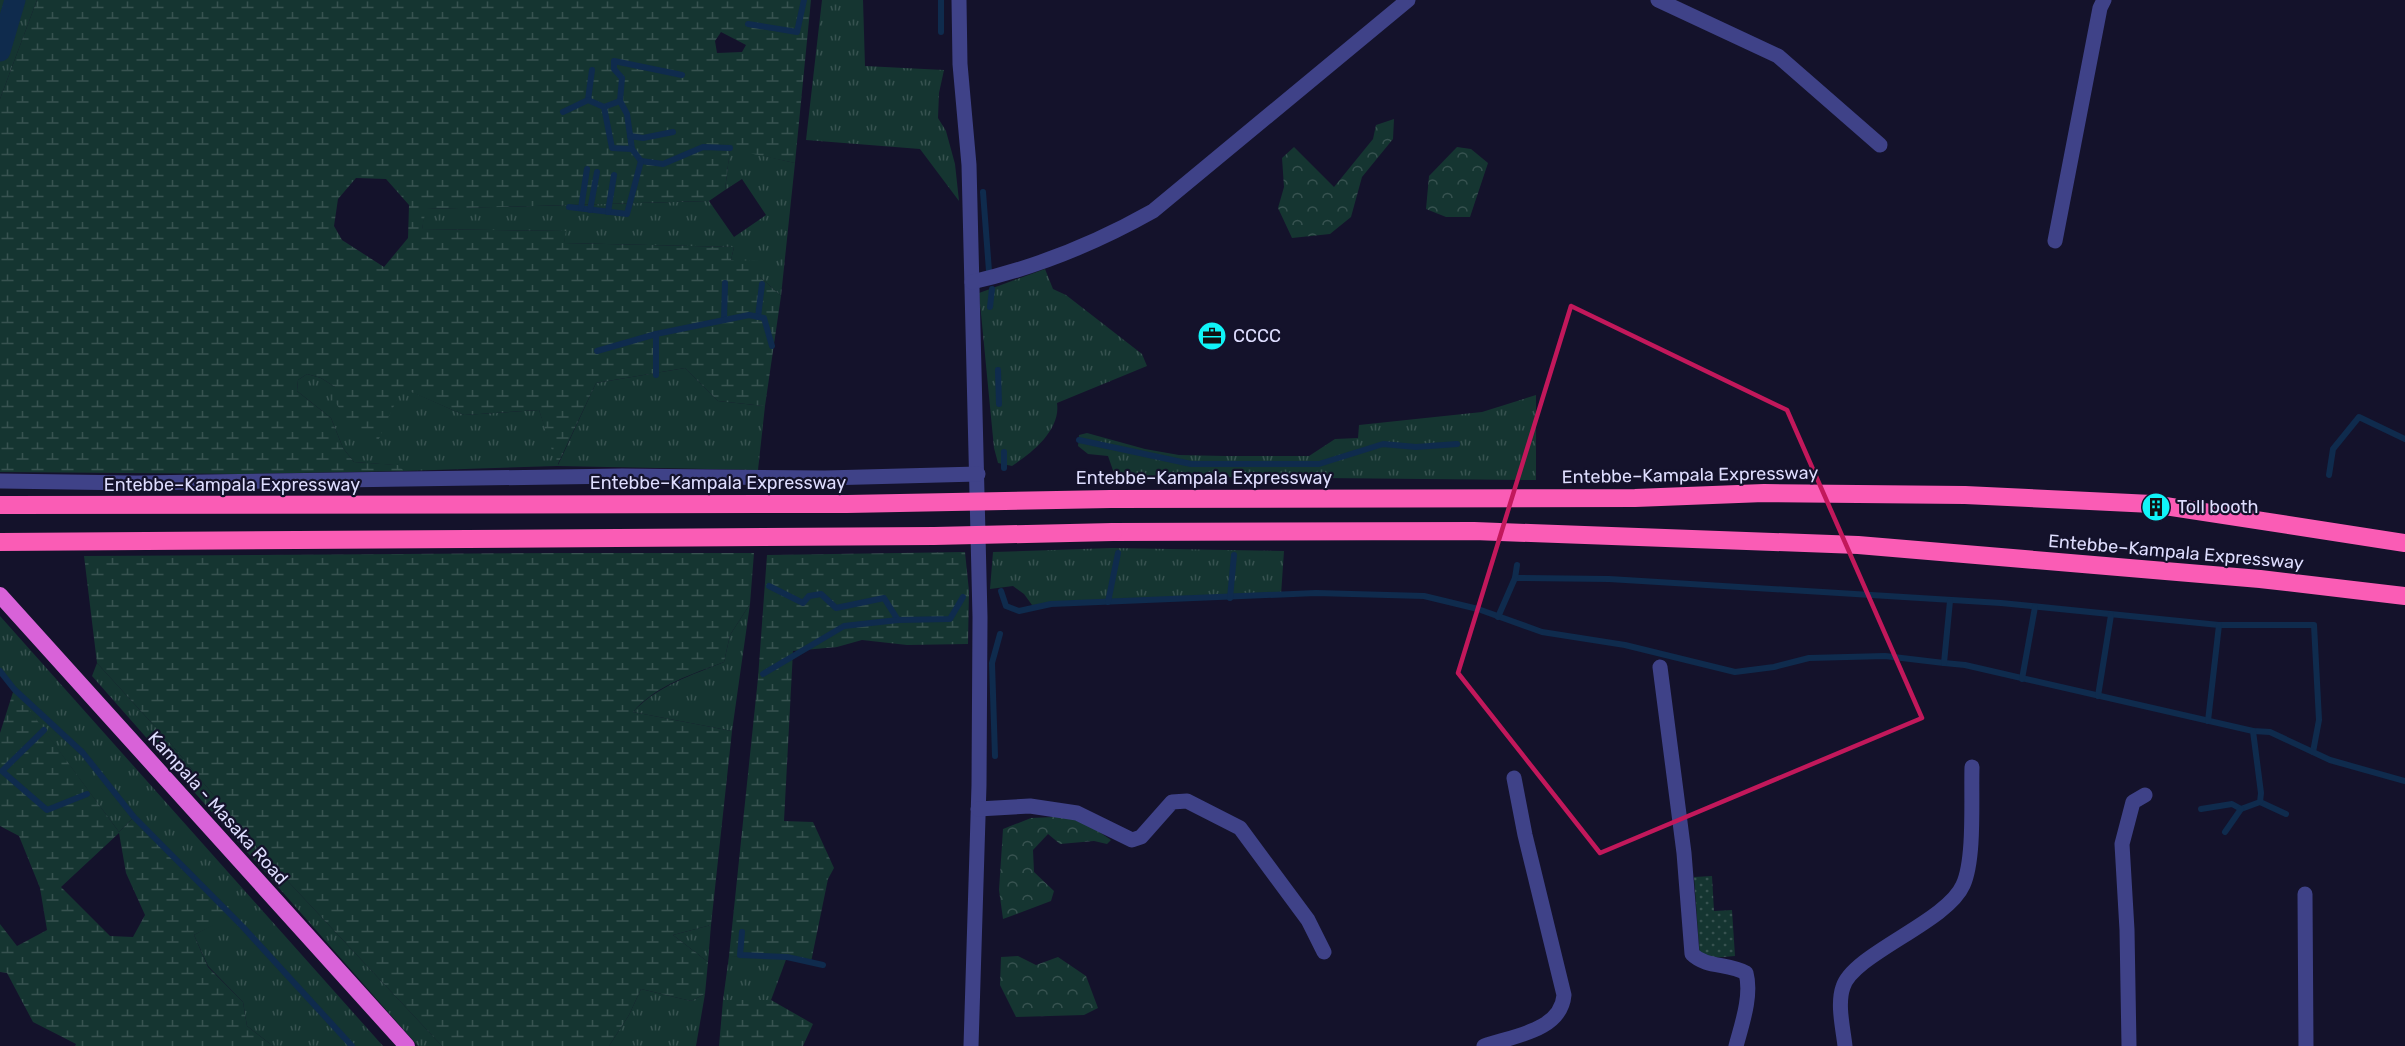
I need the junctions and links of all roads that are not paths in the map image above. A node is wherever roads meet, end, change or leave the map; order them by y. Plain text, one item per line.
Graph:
1 (959, 0) edge
2 (1408, 0) edge
3 (1658, 0) edge
4 (2104, 0) edge
5 (1880, 145) dead end
6 (2055, 241) dead end
7 (972, 282) junction
8 (978, 474) junction
9 (0, 481) edge
10 (0, 506) edge
11 (0, 542) edge
12 (2405, 543) edge
13 (0, 595) edge
14 (2405, 596) edge
15 (1660, 667) dead end
16 (1972, 767) dead end
17 (1514, 778) dead end
18 (2145, 795) dead end
19 (978, 809) junction
20 (2305, 894) dead end
21 (1324, 952) dead end
22 (407, 1046) edge
23 (971, 1046) edge
24 (1484, 1046) edge
25 (1736, 1046) edge
26 (1845, 1046) edge
27 (2129, 1046) edge
28 (2306, 1046) edge

1 - 7 street
2 - 7 street
3 - 5 street
4 - 6 street
7 - 8 street
8 - 9 street
8 - 19 street
10 - 12 highway, Entebbe–Kampala Expressway, bridge
11 - 14 highway, Entebbe–Kampala Expressway, bridge
13 - 22 highway, Kampala - Masaka Road
15 - 25 street
16 - 26 street
17 - 24 street
18 - 27 street
19 - 21 street
19 - 23 street
20 - 28 street

